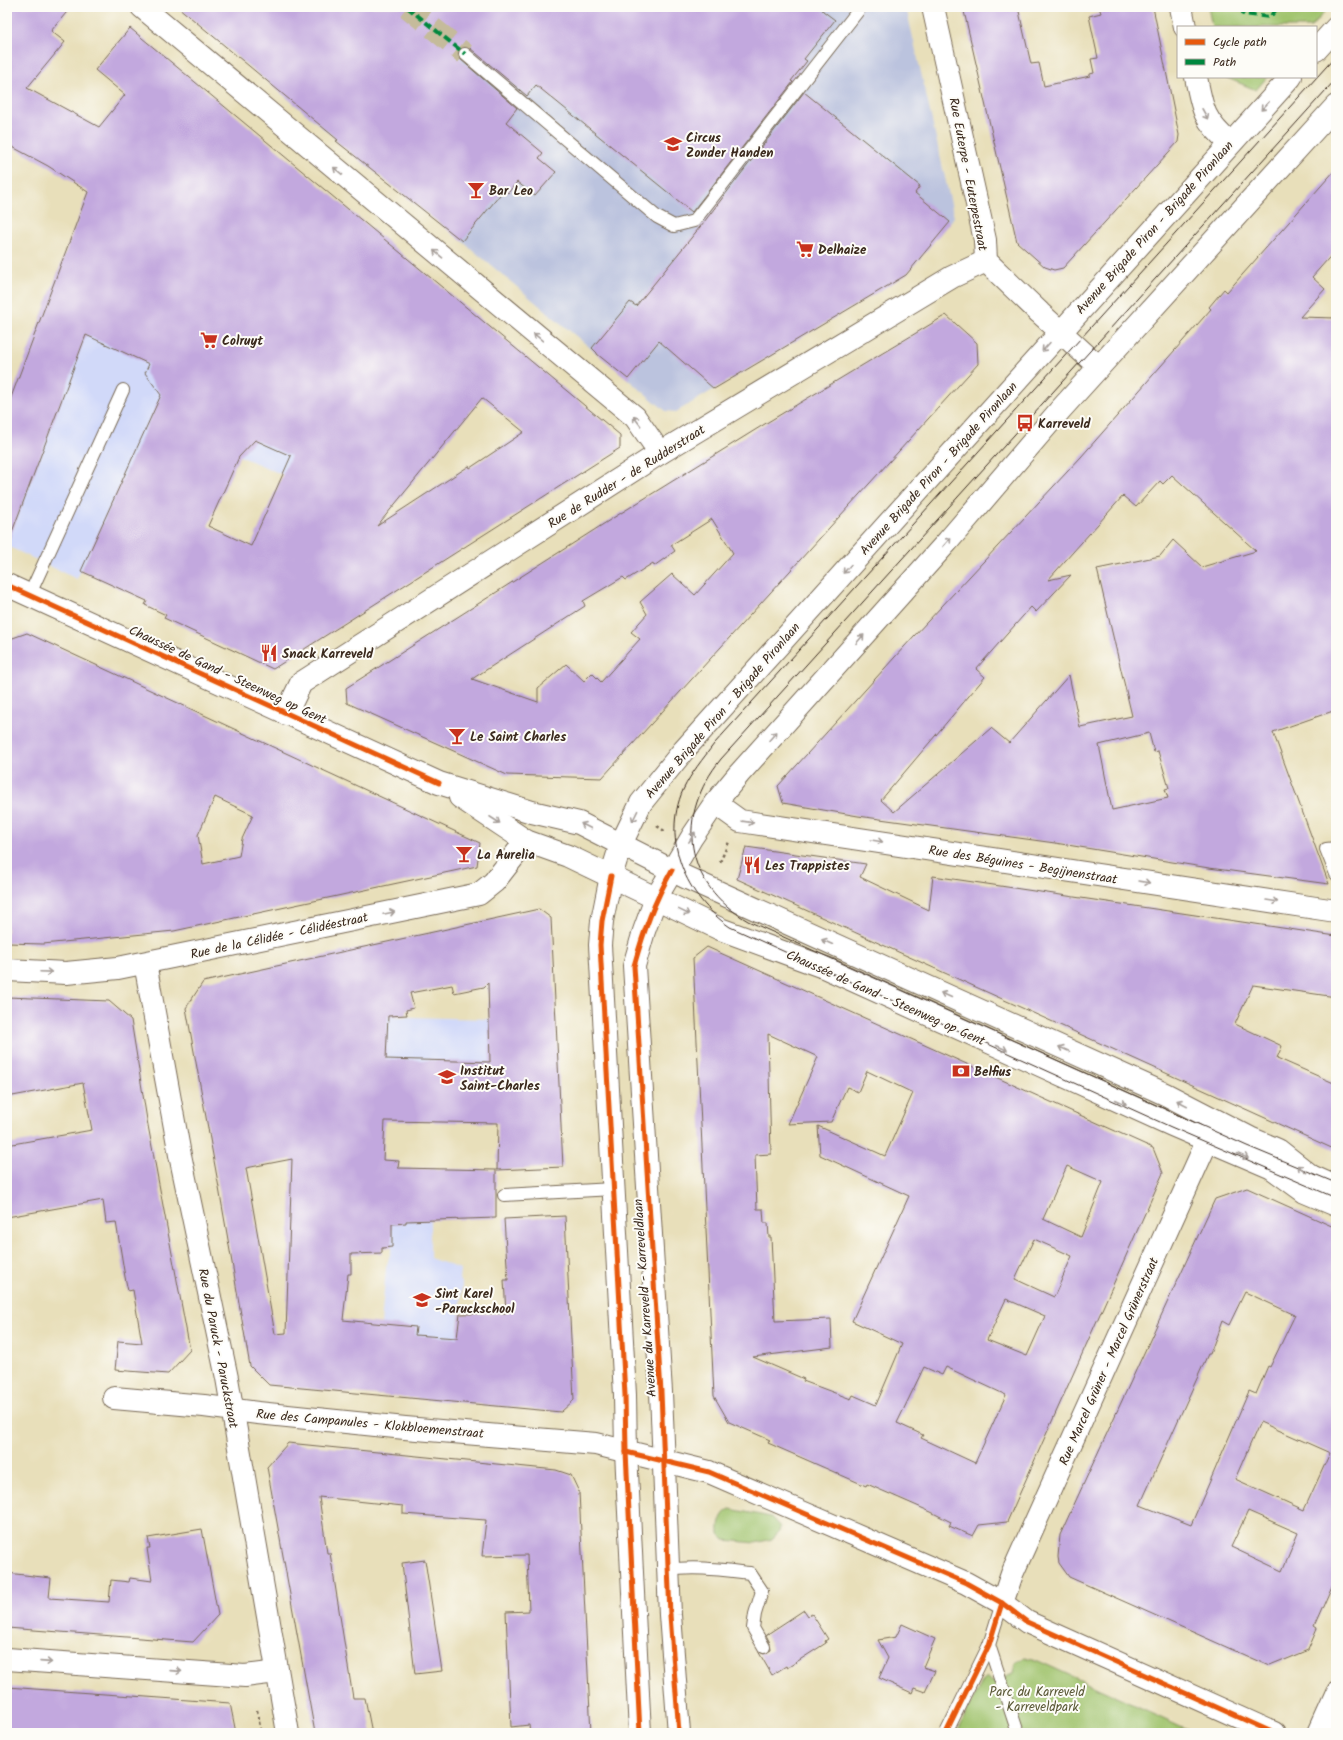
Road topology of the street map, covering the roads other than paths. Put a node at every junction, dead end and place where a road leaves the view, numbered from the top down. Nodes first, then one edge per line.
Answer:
1 (142, 7) edge
2 (861, 7) edge
3 (933, 7) edge
4 (1181, 7) edge
5 (1185, 26) edge
6 (1336, 28) edge
7 (1317, 49) edge
8 (465, 54) tunnel mouth
9 (1196, 78) edge
10 (1290, 78) edge
11 (1336, 106) edge
12 (1230, 143) junction
13 (986, 261) junction
14 (1060, 332) junction
15 (1099, 367) junction
16 (123, 390) dead end
17 (660, 453) junction
18 (8, 587) edge
19 (30, 596) junction
20 (286, 714) junction
21 (439, 783) junction
22 (715, 803) junction
23 (526, 841) junction
24 (621, 844) junction
25 (1336, 848) edge
26 (672, 870) junction
27 (1336, 874) edge
28 (611, 876) junction
29 (656, 898) junction
30 (1336, 911) edge
31 (145, 963) junction
32 (7, 970) edge
33 (1217, 1120) junction
34 (1208, 1140) junction
35 (1336, 1187) edge
36 (613, 1189) junction
37 (504, 1195) dead end
38 (1336, 1205) edge
39 (114, 1398) dead end
40 (232, 1410) junction
41 (626, 1452) junction
42 (664, 1460) junction
43 (668, 1570) junction
44 (1002, 1603) junction
45 (989, 1645) junction
46 (764, 1647) dead end
47 (7, 1659) edge
48 (277, 1672) junction
49 (1336, 1693) edge
50 (288, 1733) edge
51 (640, 1733) edge
52 (679, 1733) edge
53 (946, 1733) edge
54 (1018, 1733) edge
55 (1274, 1733) edge
56 (1318, 1733) edge

17 -> 1 street
2 - 8 lane
3 - 13 street, Rue Euterpe - Euterpestraat
4 - 5 street
6 - 7 street
9 -> 12 street
10 -> 12 street, Avenue Brigade Piron - Brigade Pironlaan
11 - 15 street
12 - 14 street, Avenue Brigade Piron - Brigade Pironlaan
13 - 14 street, Rue Euterpe - Euterpestraat
13 - 17 street, Rue de Rudder - de Rudderstraat
14 - 15 street, Rue Euterpe - Euterpestraat
14 -> 24 street, Avenue Brigade Piron - Brigade Pironlaan
22 -> 15 street
16 - 19 lane
17 - 20 street, Rue de Rudder - de Rudderstraat
18 - 19 street, Chaussée de Gand - Steenweg op Gent
19 - 20 street, Chaussée de Gand - Steenweg op Gent
20 - 21 street, Chaussée de Gand - Steenweg op Gent
21 -> 23 street, Chaussée de Gand - Steenweg op Gent
24 -> 21 street, Chaussée de Gand - Steenweg op Gent
26 -> 22 street
22 -> 30 street, Rue des Béguines - Begijnenstraat
23 - 28 street, Chaussée de Gand - Steenweg op Gent
31 -> 23 street, Rue de la Célidée - Célidéestraat
24 - 26 street, Chaussée de Gand - Steenweg op Gent
24 - 28 street, Avenue Brigade Piron - Brigade Pironlaan
25 - 27 lane
26 - 29 street, Avenue du Karreveld - Karreveldlaan
33 -> 26 street, Chaussée de Gand - Steenweg op Gent
28 - 29 street, Chaussée de Gand - Steenweg op Gent
28 - 36 street, Avenue du Karreveld - Karreveldlaan
29 -> 34 street, Chaussée de Gand - Steenweg op Gent
29 - 42 street, Avenue du Karreveld - Karreveldlaan
32 -> 31 street, Rue de la Célidée - Célidéestraat
31 - 40 street, Rue du Paruck - Paruckstraat
33 - 34 street, Rue Marcel Grüner - Marcel Grünerstraat
35 -> 33 street, Chaussée de Gand - Steenweg op Gent
34 -> 38 street, Chaussée de Gand - Steenweg op Gent
34 - 44 street, Rue Marcel Grüner - Marcel Grünerstraat
36 - 37 lane
36 - 41 street, Avenue du Karreveld - Karreveldlaan
39 - 40 street, Rue des Campanules - Klokbloemenstraat
40 - 41 street, Rue des Campanules - Klokbloemenstraat
40 - 48 street, Rue du Paruck - Paruckstraat
41 - 42 street, Rue des Campanules - Klokbloemenstraat
41 - 51 street, Avenue du Karreveld - Karreveldlaan
42 - 43 street, Avenue du Karreveld - Karreveldlaan
42 - 44 street, Rue des Campanules - Klokbloemenstraat
43 - 46 lane
43 - 52 street, Avenue du Karreveld - Karreveldlaan
44 - 45 lane
44 - 55 street, Rue des Campanules - Klokbloemenstraat
45 - 53 lane
45 - 54 lane
47 -> 48 street
48 - 50 street, Rue du Paruck - Paruckstraat
49 - 56 street

